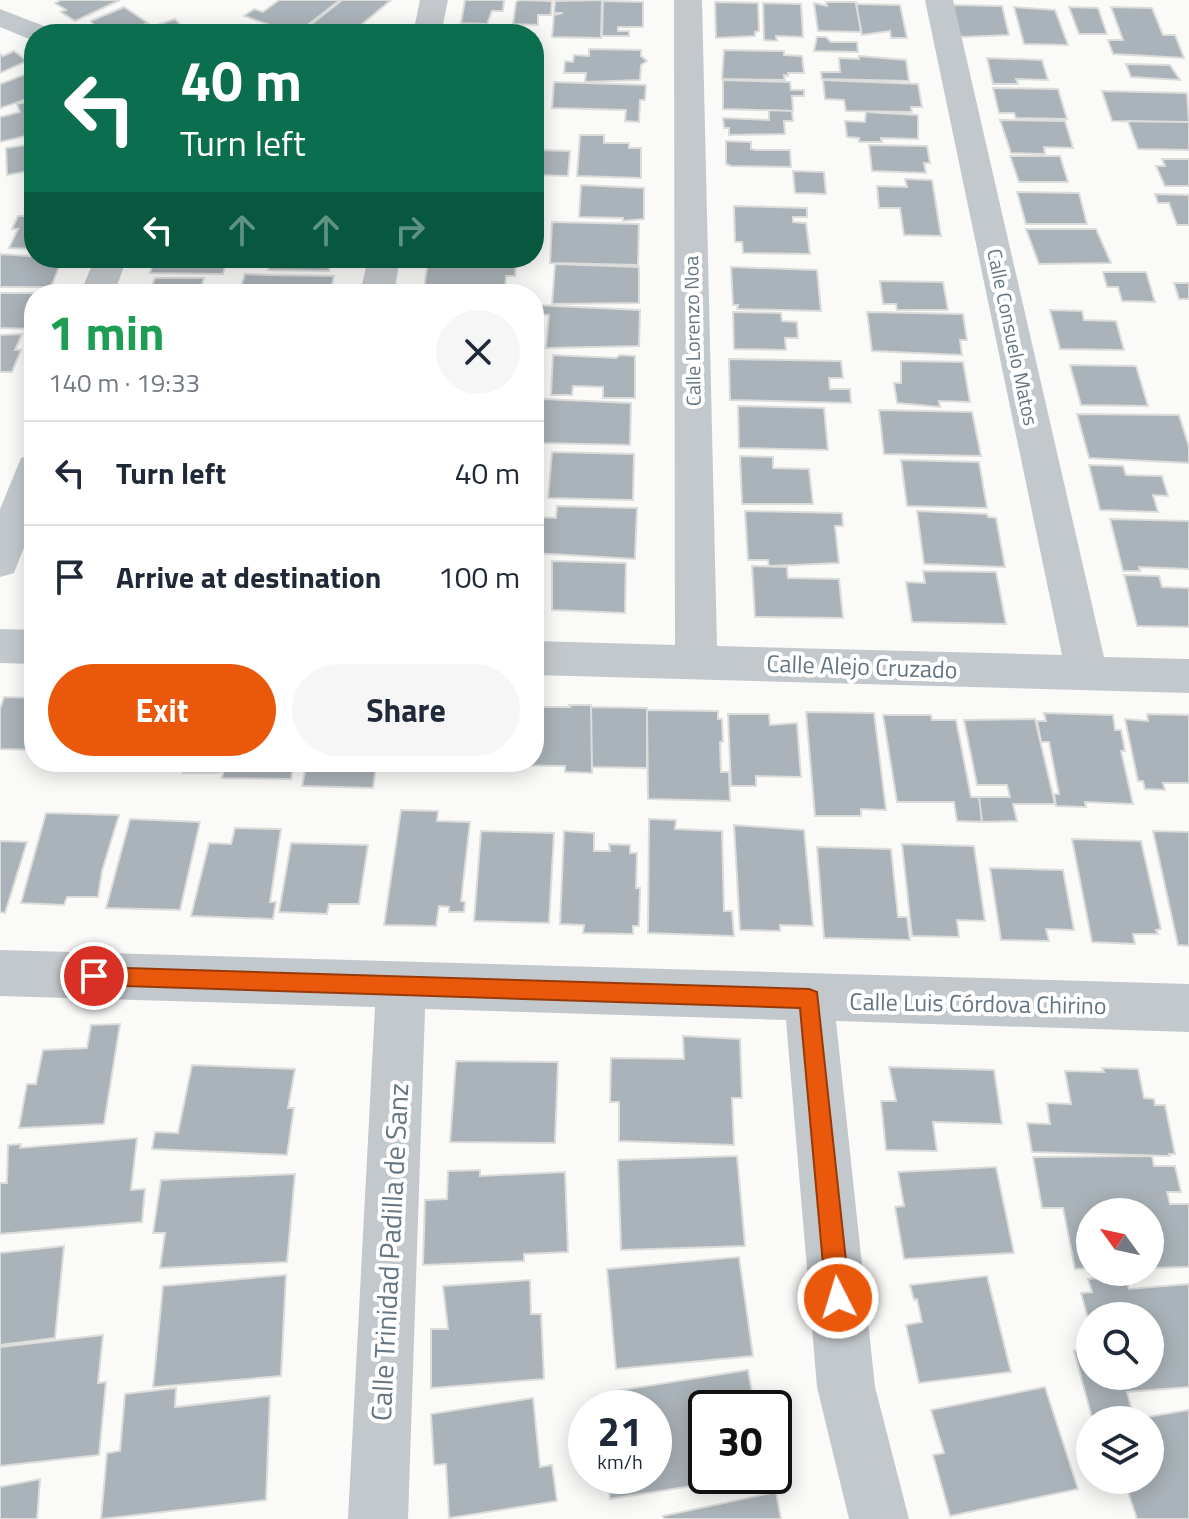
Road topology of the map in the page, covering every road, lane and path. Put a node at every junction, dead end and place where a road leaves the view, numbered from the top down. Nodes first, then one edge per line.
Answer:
1 (434, 0) edge
2 (688, 0) edge
3 (939, 0) edge
4 (0, 17) edge
5 (429, 24) edge
6 (24, 27) edge
7 (24, 496) edge
8 (0, 562) edge
9 (0, 646) edge
10 (24, 647) edge
11 (544, 658) edge
12 (696, 661) junction
13 (1087, 673) junction
14 (1189, 676) edge
15 (0, 973) edge
16 (401, 985) junction
17 (809, 999) junction
18 (1189, 1008) edge
19 (378, 1519) edge
20 (879, 1519) edge

1 - 5 street
2 - 12 street, Calle Lorenzo Noa
3 - 13 street, Calle Consuelo Matos
4 - 6 street
7 - 8 street
9 - 10 street
11 - 12 street, Calle Alejo Cruzado
12 - 13 street, Calle Alejo Cruzado
13 - 14 street, Calle Alejo Cruzado
15 - 16 street, Calle Luis Córdova Chirino
16 - 17 street, Calle Luis Córdova Chirino
16 - 19 street, Calle Trinidad Padilla de Sanz
17 - 18 street, Calle Luis Córdova Chirino
17 - 20 street

